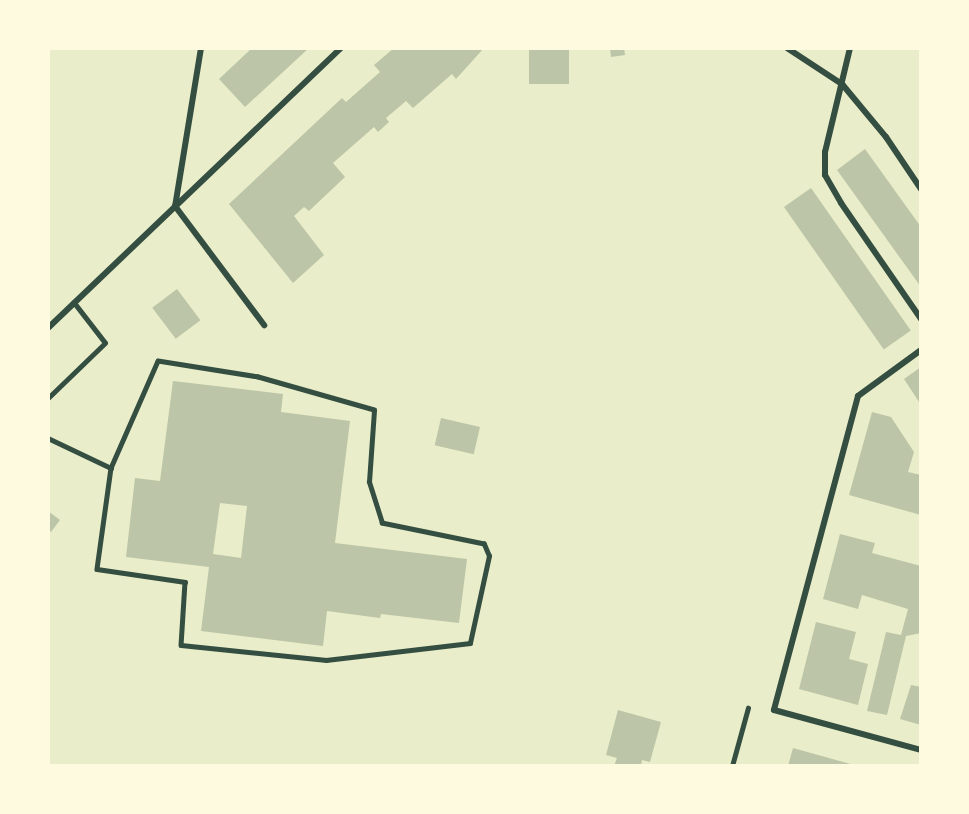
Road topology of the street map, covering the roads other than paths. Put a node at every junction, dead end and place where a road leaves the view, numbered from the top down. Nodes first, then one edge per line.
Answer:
1 (201, 48) edge
2 (341, 48) edge
3 (787, 48) edge
4 (850, 48) edge
5 (842, 84) junction
6 (921, 189) edge
7 (175, 206) junction
8 (74, 303) junction
9 (921, 319) edge
10 (264, 325) dead end
11 (48, 328) edge
12 (921, 350) edge
13 (48, 398) edge
14 (48, 438) edge
15 (111, 468) junction
16 (748, 708) dead end
17 (921, 750) edge
18 (732, 766) edge

1 - 7 street
2 - 7 street
3 - 5 street
4 - 5 street
5 - 6 street
5 - 9 street
7 - 8 street
7 - 10 street
8 - 11 street
8 - 13 lane
12 - 17 street
14 - 15 lane
15 - 15 lane
16 - 18 lane

